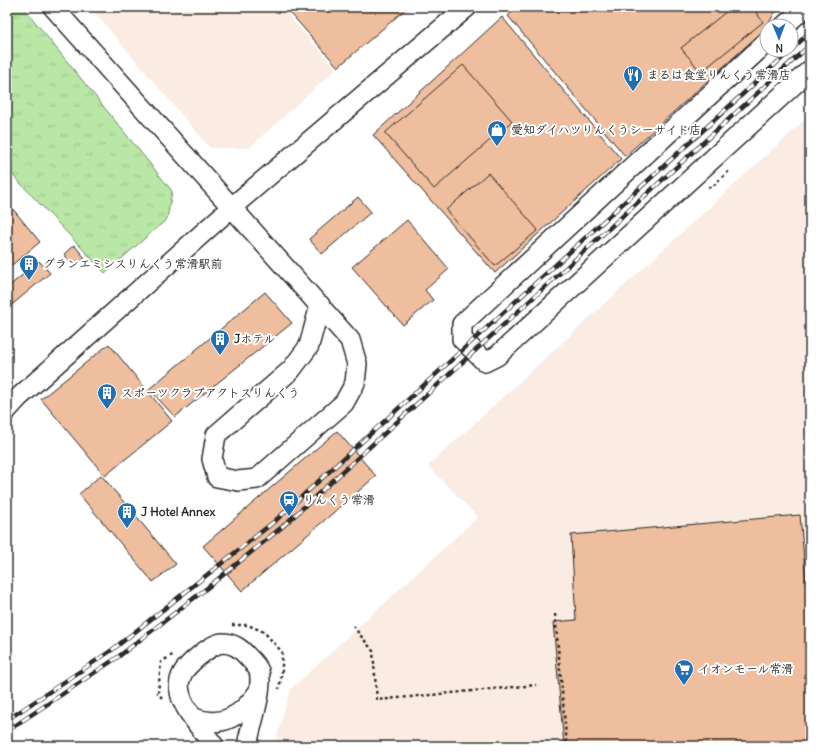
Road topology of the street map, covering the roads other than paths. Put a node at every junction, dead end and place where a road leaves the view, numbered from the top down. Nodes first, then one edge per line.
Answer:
1 (53, 7) edge
2 (467, 7) edge
3 (759, 49) edge
4 (810, 70) edge
5 (232, 207) junction
6 (320, 306) junction
7 (7, 410) edge
8 (259, 691) junction
9 (194, 718) junction
10 (214, 746) edge
11 (247, 746) edge

1 - 5 street
2 - 5 street
3 - 4 street
5 - 6 street
5 - 7 street
6 - 6 street
8 - 9 street
8 - 9 street
8 - 11 street
9 - 10 street

